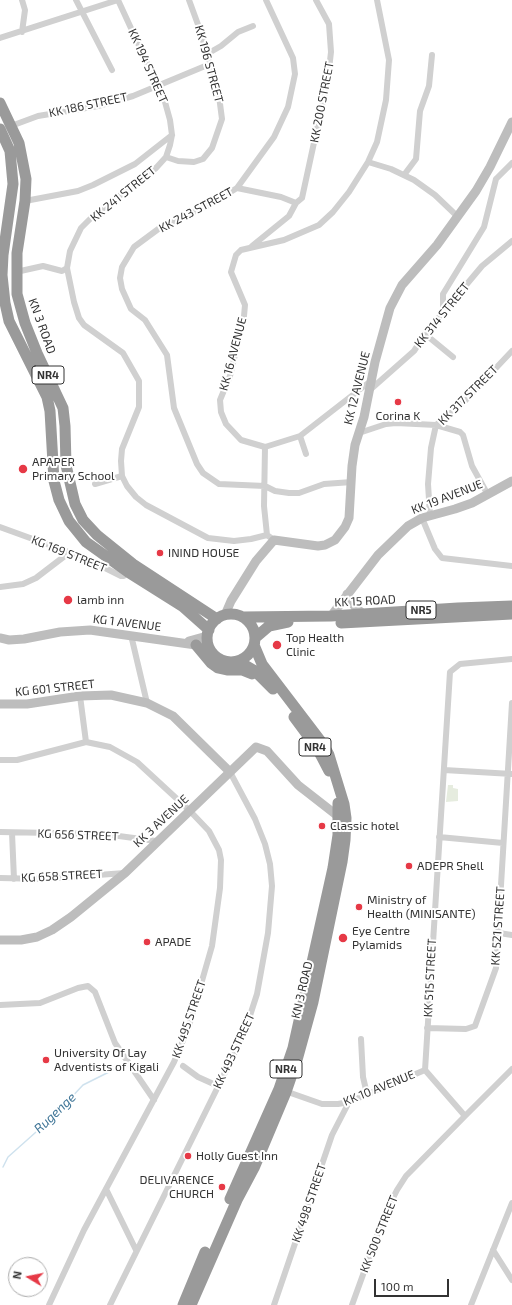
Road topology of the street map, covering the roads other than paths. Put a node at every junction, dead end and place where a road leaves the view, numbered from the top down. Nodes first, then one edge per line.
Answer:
1 (22, 0) edge
2 (76, 0) edge
3 (118, 0) edge
4 (189, 0) edge
5 (266, 0) edge
6 (316, 0) edge
7 (377, 0) edge
8 (82, 13) junction
9 (253, 26) dead end
10 (22, 32) junction
11 (0, 38) edge
12 (207, 54) junction
13 (432, 56) dead end
14 (210, 64) junction
15 (112, 70) dead end
16 (158, 85) junction
17 (0, 104) edge
18 (512, 122) edge
19 (5, 128) edge
20 (172, 135) junction
21 (166, 156) junction
22 (368, 162) junction
23 (512, 163) edge
24 (490, 167) junction
25 (404, 175) junction
26 (496, 178) junction
27 (237, 188) junction
28 (25, 201) junction
29 (296, 202) junction
30 (457, 216) junction
31 (512, 241) edge
32 (252, 246) junction
33 (67, 268) junction
34 (16, 272) junction
35 (443, 311) junction
36 (425, 334) junction
37 (512, 351) edge
38 (453, 357) dead end
39 (371, 384) junction
40 (436, 425) junction
41 (359, 433) junction
42 (300, 436) junction
43 (265, 447) junction
44 (306, 454) dead end
45 (122, 476) junction
46 (512, 481) edge
47 (352, 482) junction
48 (96, 484) dead end
49 (265, 486) junction
50 (488, 495) junction
51 (426, 517) junction
52 (0, 527) edge
53 (271, 537) junction
54 (70, 552) junction
55 (512, 566) edge
56 (131, 568) junction
57 (0, 587) edge
58 (347, 594) junction
59 (184, 603) junction
60 (512, 606) edge
61 (364, 614) junction
62 (512, 614) edge
63 (331, 616) junction
64 (221, 617) junction
65 (243, 617) junction
66 (131, 635) junction
67 (208, 637) junction
68 (0, 638) edge
69 (180, 642) junction
70 (254, 642) junction
71 (196, 645) junction
72 (512, 660) edge
73 (238, 661) junction
74 (270, 683) junction
75 (80, 696) junction
76 (147, 703) junction
77 (512, 703) edge
78 (0, 704) edge
79 (86, 742) junction
80 (0, 760) edge
81 (444, 770) junction
82 (230, 772) junction
83 (510, 774) edge
84 (338, 803) junction
85 (321, 804) junction
86 (190, 810) junction
87 (342, 817) junction
88 (0, 832) edge
89 (12, 833) junction
90 (439, 837) junction
91 (156, 841) junction
92 (503, 843) junction
93 (125, 872) junction
94 (0, 878) edge
95 (14, 879) junction
96 (499, 934) junction
97 (512, 935) edge
98 (0, 940) edge
99 (0, 1005) edge
100 (427, 1028) junction
101 (361, 1038) dead end
102 (183, 1066) dead end
103 (512, 1069) edge
104 (425, 1070) junction
105 (218, 1086) junction
106 (283, 1090) junction
107 (367, 1094) junction
108 (154, 1100) junction
109 (349, 1102) junction
110 (465, 1116) junction
111 (106, 1189) junction
112 (512, 1203) edge
113 (136, 1250) junction
114 (493, 1250) junction
115 (512, 1280) edge
116 (49, 1305) edge
117 (110, 1305) edge
118 (183, 1305) edge
119 (191, 1305) edge
120 (274, 1305) edge
121 (352, 1305) edge
122 (471, 1305) edge

1 - 10 street
2 - 8 street
3 - 8 street
3 - 16 street, KK 194 STREET
4 - 12 street, KK 196 STREET
5 - 27 street
6 - 29 street, KK 200 STREET
7 - 22 street, KK 16 AVENUE
8 - 10 street
8 - 15 street
9 - 12 street
10 - 11 street
12 - 14 street, KK 196 STREET
13 - 25 street
14 - 16 street, KK 186 STREET
14 - 21 street, KK 196 STREET
16 - 19 street, KK 186 STREET
16 - 20 street, KK 194 STREET
17 - 19 highway, KN 3 ROAD / NR4
18 - 24 main road, KK 12 AVENUE
19 - 28 highway, KN 3 ROAD / NR4
19 - 56 highway, KN 3 ROAD / NR4
20 - 21 street
20 - 28 street
21 - 33 street, KK 241 STREET
22 - 25 street
22 - 32 street, KK 16 AVENUE
23 - 26 street
24 - 26 street
24 - 30 main road, KK 12 AVENUE
25 - 30 street
26 - 35 street
27 - 29 street
27 - 49 street, KK 243 STREET
28 - 34 highway, KN 3 ROAD / NR4
29 - 32 street, KK 200 STREET
30 - 39 main road, KK 12 AVENUE
31 - 35 street, KK 314 STREET
32 - 43 street, KK 16 AVENUE
33 - 34 street
33 - 45 street, KK 241 STREET
34 - 56 highway, KN 3 ROAD / NR4
35 - 36 street, KK 314 STREET
36 - 38 street
36 - 39 street, KK 314 STREET
37 - 40 street, KK 317 STREET
39 - 41 main road, KK 12 AVENUE
39 - 42 street
40 - 41 street
40 - 50 street
40 - 51 street, KK 317 STREET
41 - 47 main road, KK 12 AVENUE
42 - 43 street
42 - 44 street
43 - 49 street
45 - 48 street
45 - 53 street
46 - 50 main road, KK 19 AVENUE
47 - 49 street, KK 243 STREET
47 - 53 main road, KK 12 AVENUE
49 - 53 street
50 - 51 main road, KK 19 AVENUE
51 - 55 street, KK 317 STREET
51 - 58 main road, KK 19 AVENUE
52 - 54 street, KG 169 STREET
53 - 64 main road
54 - 56 street, KG 169 STREET
54 - 57 street
56 - 59 highway, KN 3 ROAD / NR4
58 - 61 main road
58 - 63 main road, KK 19 AVENUE
59 - 64 highway, NR4
59 - 67 highway, NR4
60 - 61 highway, KK 15 ROAD / NR5
61 - 63 highway, KK 15 ROAD / NR5
62 - 70 highway, KK 15 ROAD / NR5
63 - 65 highway, KK 15 ROAD / NR5
64 - 65 highway, NR4
64 - 67 highway
65 - 70 highway
66 - 68 main road, KG 1 AVENUE
66 - 69 main road, KG 1 AVENUE
66 - 76 street
67 - 69 main road, KG 1 AVENUE
67 - 71 main road, KG 1 AVENUE
67 - 73 highway, NR4
69 - 71 main road, KG 1 AVENUE
70 - 73 highway
70 - 74 highway
71 - 74 highway
72 - 81 street, KK 515 STREET
73 - 74 highway
74 - 84 highway, KN 3 ROAD / NR4
74 - 87 highway, KN 3 ROAD / NR4
75 - 76 main road, KG 601 STREET
75 - 78 main road, KG 601 STREET
75 - 79 street
76 - 82 main road, KG 601 STREET
77 - 83 street, KK 521 STREET
79 - 80 street
79 - 86 street, KK 495 STREET
81 - 83 street
81 - 90 street, KK 515 STREET
82 - 85 main road, KK 3 AVENUE
82 - 86 main road, KK 3 AVENUE
82 - 105 street, KK 493 STREET
83 - 92 street, KK 521 STREET
84 - 85 main road
84 - 87 highway, KN 3 ROAD / NR4
85 - 87 main road, KK 3 AVENUE
86 - 91 main road, KK 3 AVENUE
86 - 108 street, KK 495 STREET
87 - 106 highway, KN 3 ROAD / NR4
88 - 89 street, KG 656 STREET
89 - 91 street, KG 656 STREET
89 - 95 street
90 - 92 street
90 - 100 street, KK 515 STREET
91 - 93 main road, KK 3 AVENUE
92 - 96 street, KK 521 STREET
93 - 95 street, KG 658 STREET
93 - 98 main road, KK 3 AVENUE
94 - 95 street, KG 658 STREET
96 - 97 street
96 - 100 street, KK 521 STREET
99 - 108 street
100 - 104 street, KK 515 STREET
101 - 107 street
102 - 105 street
103 - 110 street
104 - 107 street, KK 10 AVENUE
104 - 110 street, KK 10 AVENUE
105 - 113 street, KK 493 STREET
106 - 109 street, KK 10 AVENUE
106 - 118 highway, KN 3 ROAD / NR4
106 - 119 highway, KN 3 ROAD / NR4
107 - 109 street, KK 10 AVENUE
108 - 111 street, KK 495 STREET
109 - 120 street, KK 498 STREET
110 - 121 street, KK 500 STREET
111 - 113 street
111 - 116 street, KK 495 STREET
112 - 114 street
113 - 117 street, KK 493 STREET
114 - 115 street
114 - 122 street

